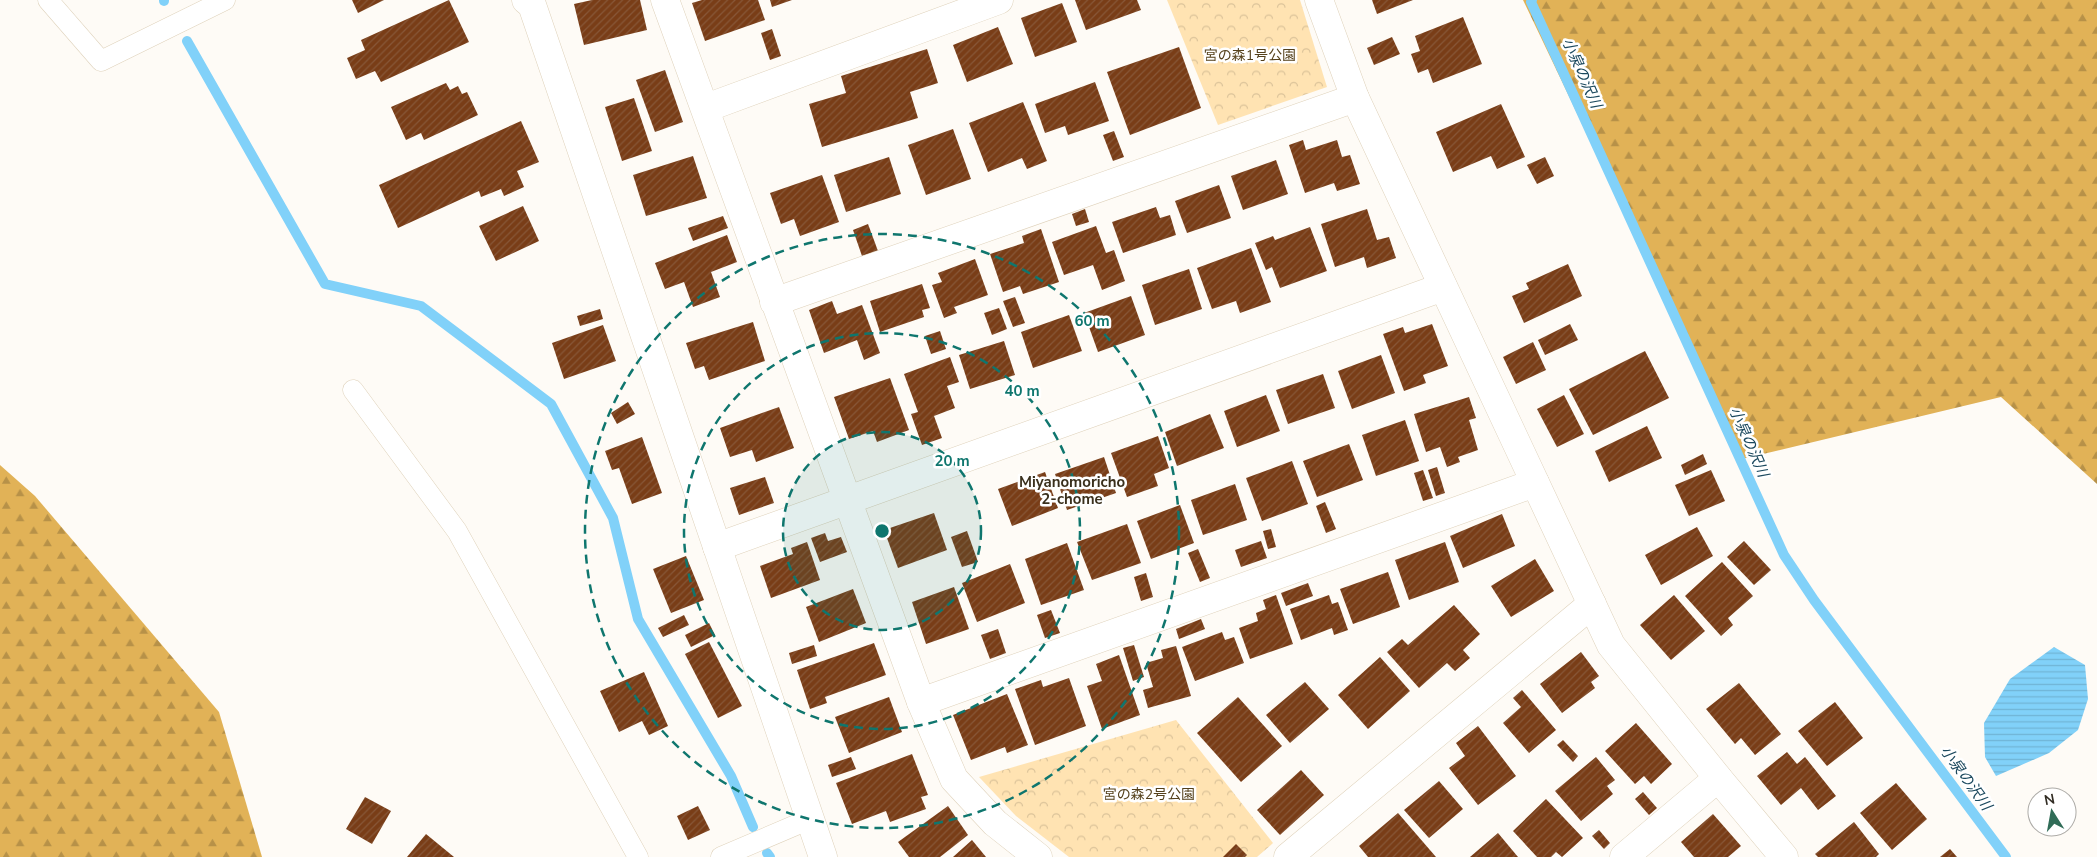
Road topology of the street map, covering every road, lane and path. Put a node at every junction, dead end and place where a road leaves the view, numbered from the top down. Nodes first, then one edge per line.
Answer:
1 (48, 0) edge
2 (225, 0) edge
3 (665, 0) edge
4 (1000, 0) edge
5 (1319, 0) edge
6 (533, 2) edge
7 (1355, 98) junction
8 (706, 108) junction
9 (1443, 287) junction
10 (774, 302) junction
11 (353, 390) dead end
12 (1534, 483) junction
13 (846, 501) junction
14 (717, 547) junction
15 (1592, 604) junction
16 (921, 702) junction
17 (1718, 778) junction
18 (810, 819) junction
19 (638, 857) edge
20 (721, 857) edge
21 (823, 857) edge
22 (1038, 857) edge
23 (1288, 857) edge
24 (1624, 857) edge
25 (1784, 857) edge

1 - 2 lane
3 - 8 street
4 - 8 street
5 - 7 street
6 - 14 street
7 - 9 street
7 - 10 street
8 - 10 street
9 - 12 street
9 - 13 street
10 - 13 street
11 - 19 lane
12 - 15 street
12 - 16 street
13 - 14 street
13 - 16 street
14 - 18 street
15 - 17 street
15 - 23 street
16 - 22 street
17 - 24 street
17 - 25 street
18 - 20 lane
18 - 21 street

